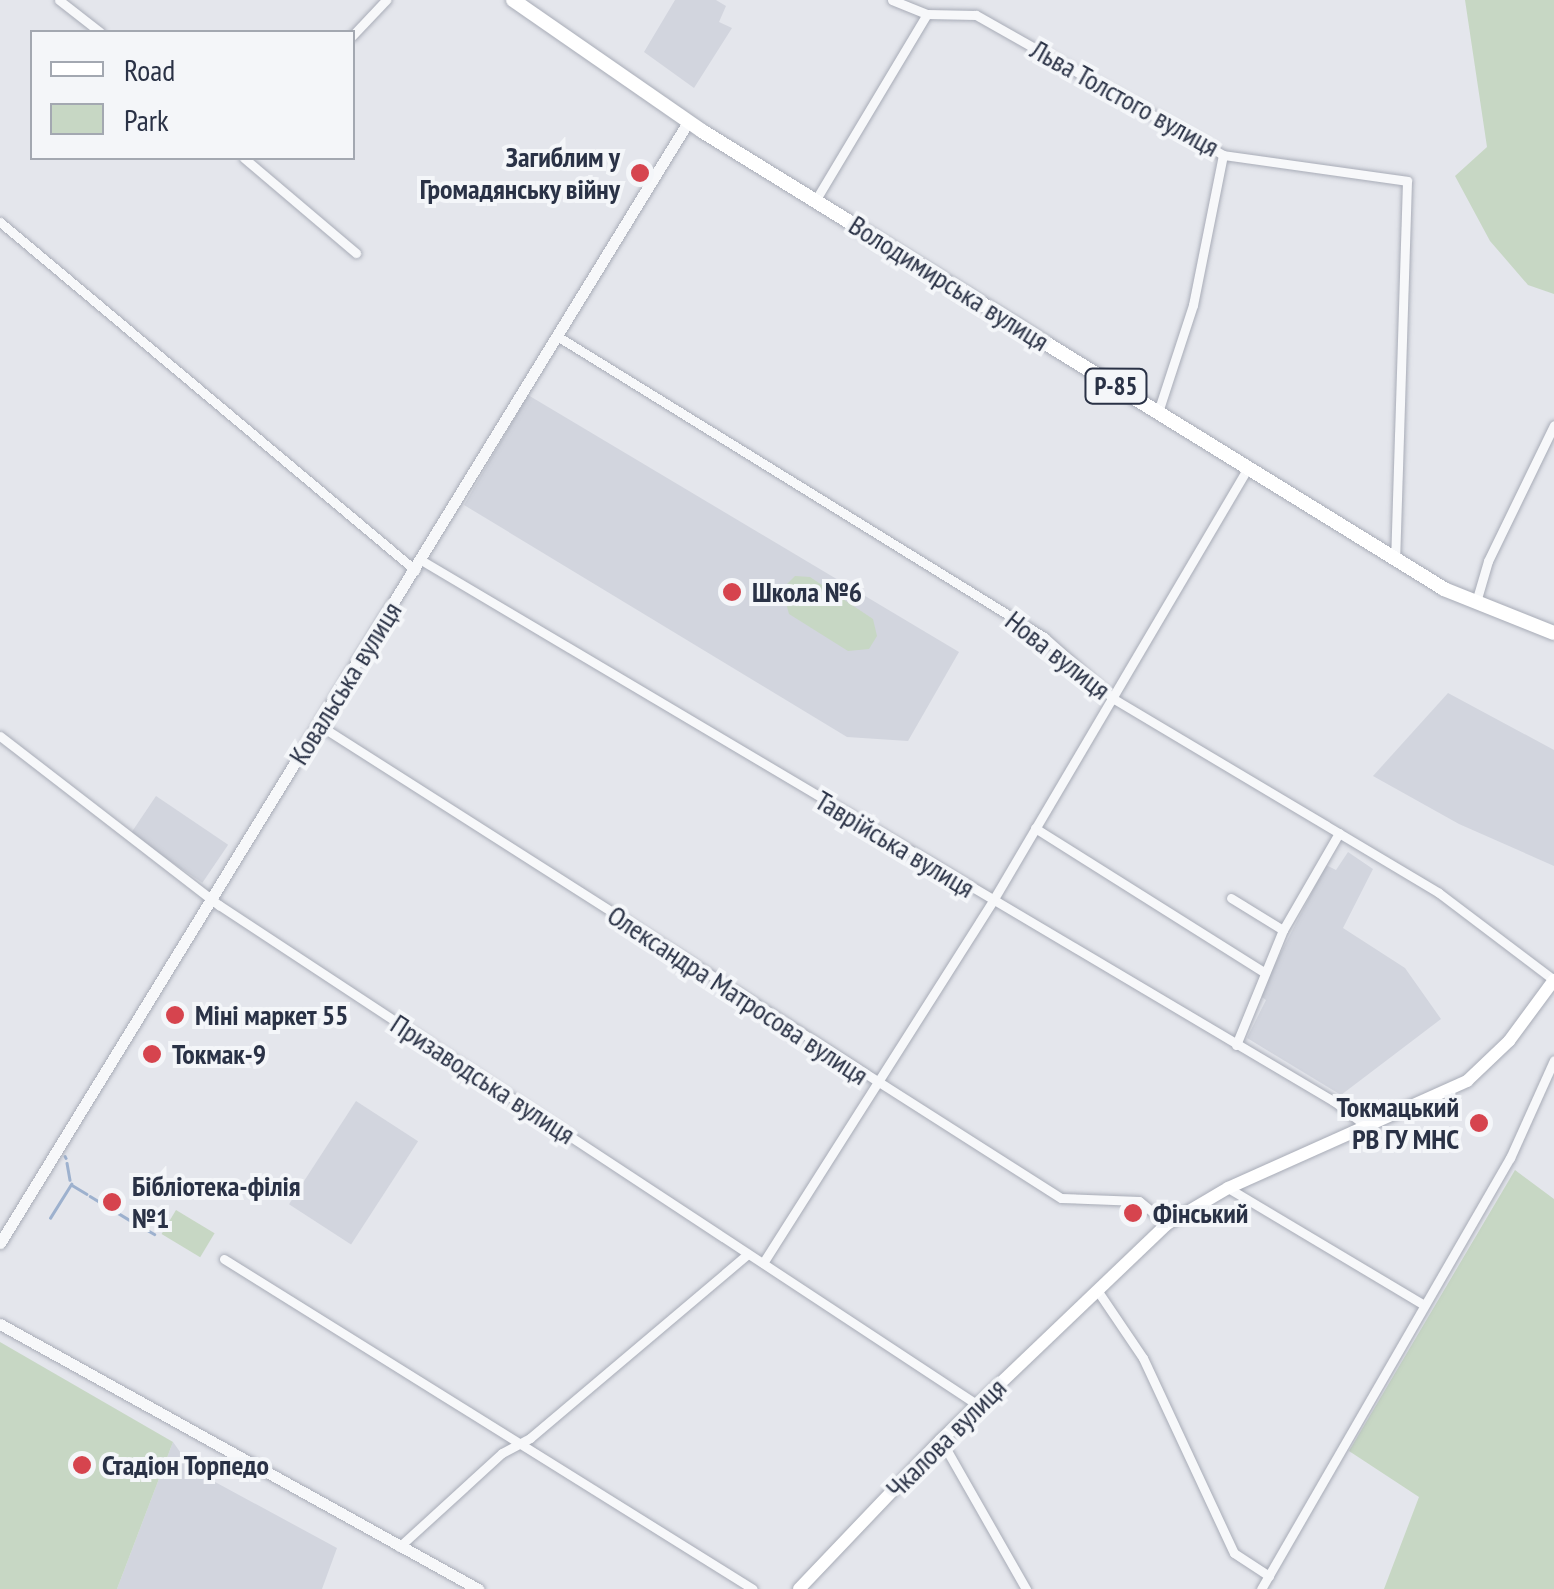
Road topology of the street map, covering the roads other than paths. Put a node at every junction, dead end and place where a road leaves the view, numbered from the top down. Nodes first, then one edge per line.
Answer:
1 (58, 0) edge
2 (386, 0) edge
3 (514, 0) edge
4 (892, 0) edge
5 (927, 14) junction
6 (97, 30) edge
7 (355, 33) edge
8 (688, 122) junction
9 (1223, 155) junction
10 (246, 160) edge
11 (815, 201) junction
12 (0, 222) edge
13 (356, 253) dead end
14 (557, 336) junction
15 (1158, 412) junction
16 (1554, 425) edge
17 (1248, 467) junction
18 (1395, 558) junction
19 (418, 565) junction
20 (1476, 602) junction
21 (1554, 633) edge
22 (1114, 699) junction
23 (320, 725) junction
24 (0, 736) edge
25 (1034, 828) junction
26 (1339, 833) junction
27 (1231, 898) dead end
28 (211, 899) junction
29 (991, 902) junction
30 (1284, 930) junction
31 (1264, 972) junction
32 (1554, 980) edge
33 (1236, 1044) junction
34 (1554, 1060) edge
35 (876, 1084) junction
36 (1369, 1128) junction
37 (1228, 1188) junction
38 (1167, 1224) junction
39 (0, 1243) edge
40 (748, 1254) junction
41 (224, 1259) dead end
42 (763, 1262) junction
43 (1098, 1290) junction
44 (1424, 1305) junction
45 (0, 1324) edge
46 (978, 1404) junction
47 (941, 1440) junction
48 (518, 1442) junction
49 (398, 1548) junction
50 (1269, 1576) junction
51 (478, 1589) edge
52 (753, 1589) edge
53 (799, 1589) edge
54 (1026, 1589) edge
55 (1261, 1589) edge

1 - 6 street
2 - 7 street
3 - 8 main road, Володимирська вулиця / Р-85
4 - 5 street, Льва Толстого вулиця
5 - 9 street, Льва Толстого вулиця
5 - 11 street
8 - 11 main road, Володимирська вулиця / Р-85
8 - 14 street, Ковальська вулиця
9 - 15 street
9 - 18 street, Льва Толстого вулиця
10 - 13 street
11 - 15 main road, Володимирська вулиця / Р-85
12 - 19 street, Таврійська вулиця
14 - 19 street, Ковальська вулиця
14 - 22 street, Нова вулиця
15 - 17 main road, Володимирська вулиця / Р-85
16 - 20 street
17 - 18 main road, Володимирська вулиця / Р-85
17 - 22 street
18 - 20 main road, Володимирська вулиця / Р-85
19 - 23 street, Ковальська вулиця
19 - 29 street, Таврійська вулиця
20 - 21 main road, Володимирська вулиця / Р-85
22 - 25 street
22 - 26 street, Нова вулиця
23 - 28 street, Ковальська вулиця
23 - 35 street, Олександра Матросова вулиця
24 - 28 street, Призаводська вулиця
25 - 29 street
25 - 31 street
26 - 30 street
26 - 32 street, Нова вулиця
27 - 30 street
28 - 39 street, Ковальська вулиця
28 - 40 street, Призаводська вулиця
29 - 33 street, Таврійська вулиця
29 - 35 street
30 - 31 street
31 - 33 street
32 - 36 main road, Чкалова вулиця
33 - 36 street, Таврійська вулиця
34 - 44 street
35 - 38 street, Олександра Матросова вулиця
35 - 42 street
36 - 37 main road, Чкалова вулиця
37 - 38 main road, Чкалова вулиця
37 - 44 street
38 - 43 main road, Чкалова вулиця
40 - 42 street, Призаводська вулиця
40 - 48 street
41 - 48 street
42 - 46 street, Призаводська вулиця
43 - 46 main road, Чкалова вулиця
43 - 50 street
44 - 50 street
45 - 49 street
46 - 47 main road, Чкалова вулиця
47 - 53 main road, Чкалова вулиця
47 - 54 street
48 - 49 street
48 - 52 street
49 - 51 street
50 - 55 street

